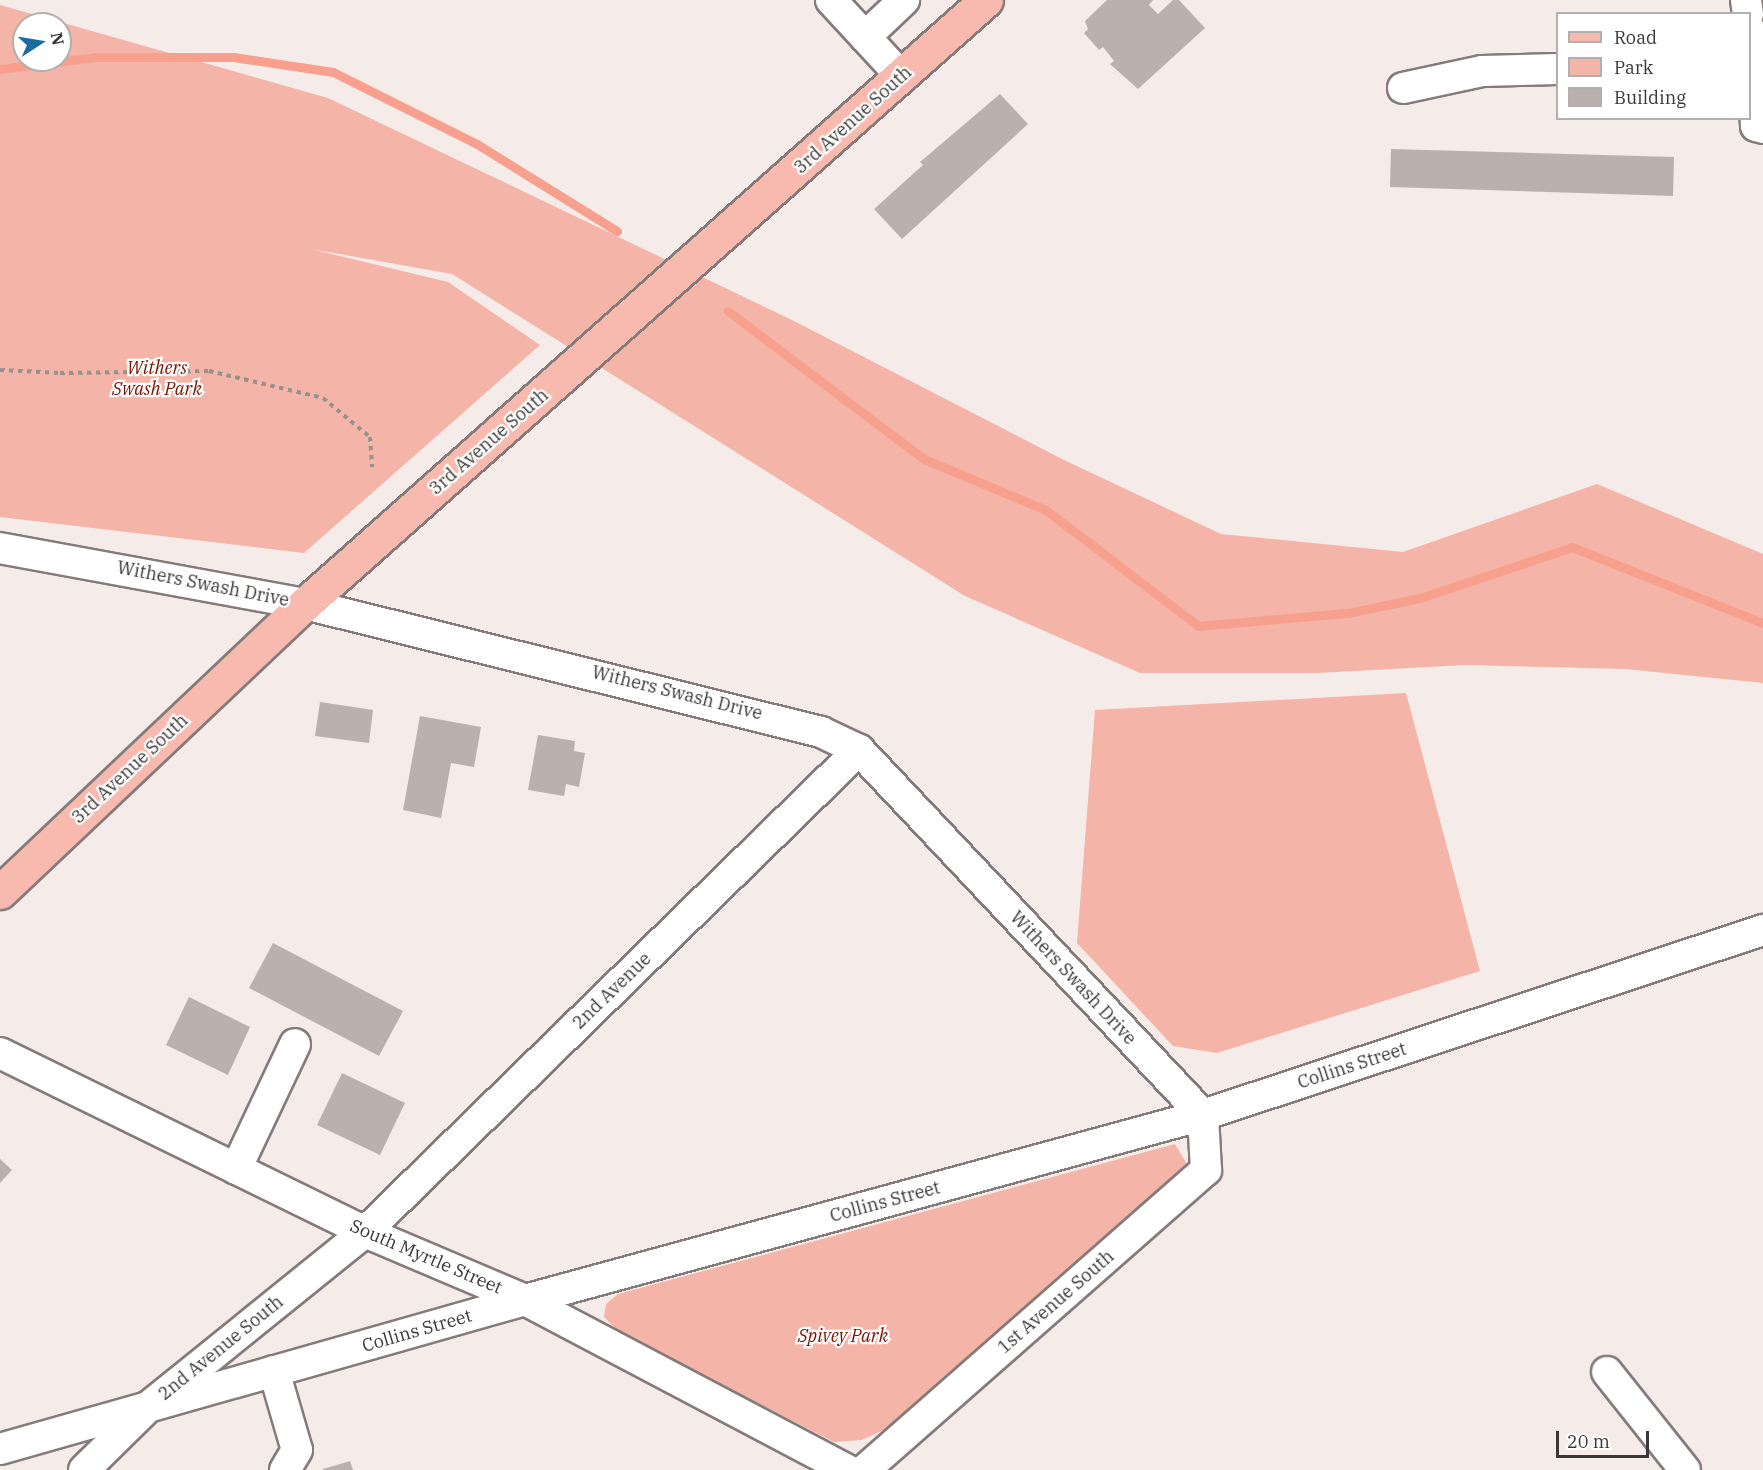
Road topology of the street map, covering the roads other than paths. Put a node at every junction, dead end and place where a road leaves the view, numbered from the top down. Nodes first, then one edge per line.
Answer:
1 (831, 0) edge
2 (904, 0) edge
3 (978, 2) edge
4 (865, 37) junction
5 (1754, 49) edge
6 (1556, 69) edge
7 (902, 77) junction
8 (1403, 88) dead end
9 (1763, 128) edge
10 (0, 548) edge
11 (305, 604) junction
12 (859, 750) junction
13 (0, 892) edge
14 (1763, 930) edge
15 (296, 1044) dead end
16 (0, 1053) edge
17 (1203, 1115) junction
18 (236, 1169) junction
19 (365, 1232) junction
20 (525, 1300) junction
21 (274, 1371) junction
22 (1607, 1372) dead end
23 (148, 1407) junction
24 (0, 1449) edge
25 (84, 1470) edge
26 (285, 1470) edge
27 (848, 1470) edge
28 (864, 1470) edge
29 (1685, 1470) edge

1 - 4 street
2 - 4 street
3 - 7 main road, 3rd Avenue South
4 - 7 street
5 - 9 street
6 - 8 street
7 - 11 main road, 3rd Avenue South
10 - 11 street, Withers Swash Drive
11 - 12 street, Withers Swash Drive
11 - 13 main road, 3rd Avenue South
12 - 17 street, Withers Swash Drive
12 - 19 street, 2nd Avenue
14 - 17 street, Collins Street
15 - 18 street
16 - 18 street, South Myrtle Street
17 - 20 street, Collins Street
17 - 28 street, 1st Avenue South
18 - 19 street, South Myrtle Street
19 - 20 street, South Myrtle Street
19 - 23 street, 2nd Avenue South
20 - 21 street, Collins Street
20 - 27 street, South Myrtle Street
21 - 23 street, Collins Street
21 - 26 street
22 - 29 street
23 - 24 street, Collins Street
23 - 25 street, 2nd Avenue South

